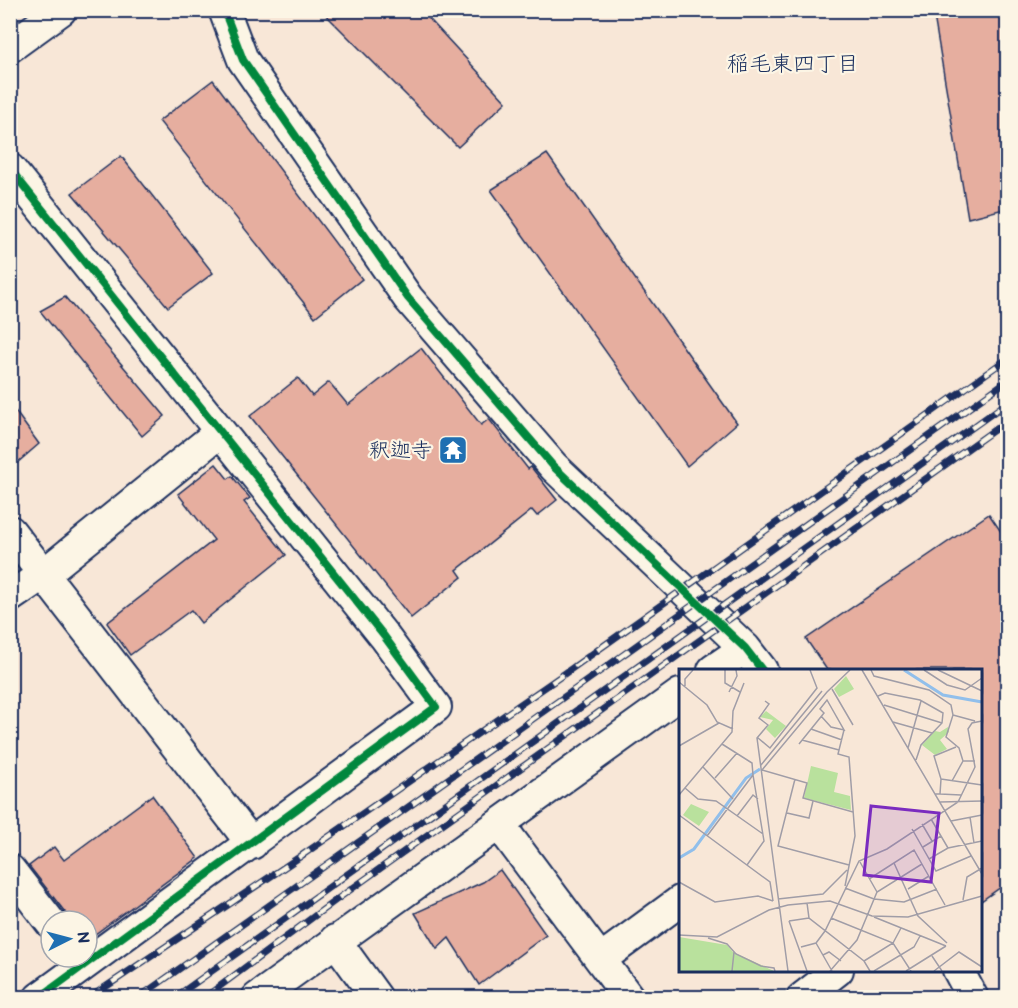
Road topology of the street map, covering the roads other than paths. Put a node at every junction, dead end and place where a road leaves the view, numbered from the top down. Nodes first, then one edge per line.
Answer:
1 (61, 10) edge
2 (224, 10) edge
3 (10, 47) edge
4 (10, 169) edge
5 (220, 432) junction
6 (10, 531) edge
7 (45, 573) junction
8 (10, 597) edge
9 (754, 659) edge
10 (717, 669) edge
11 (679, 695) edge
12 (499, 824) junction
13 (252, 844) junction
14 (10, 870) edge
15 (679, 902) edge
16 (40, 909) edge
17 (335, 939) junction
18 (99, 948) edge
19 (601, 959) junction
20 (71, 969) edge
21 (835, 972) edge
22 (959, 972) edge
23 (39, 998) edge
24 (257, 998) edge
25 (377, 998) edge
26 (629, 998) edge
27 (802, 998) edge
28 (973, 998) edge

1 - 3 street
2 - 9 street
4 - 5 street
5 - 7 street
5 - 13 street
6 - 7 street
7 - 8 street
7 - 13 street
9 - 10 street
11 - 12 street
12 - 17 street
12 - 19 street
13 - 18 street
14 - 16 street
15 - 19 street
17 - 24 street
17 - 25 street
19 - 26 street
20 - 23 street
21 - 27 street
22 - 28 street

